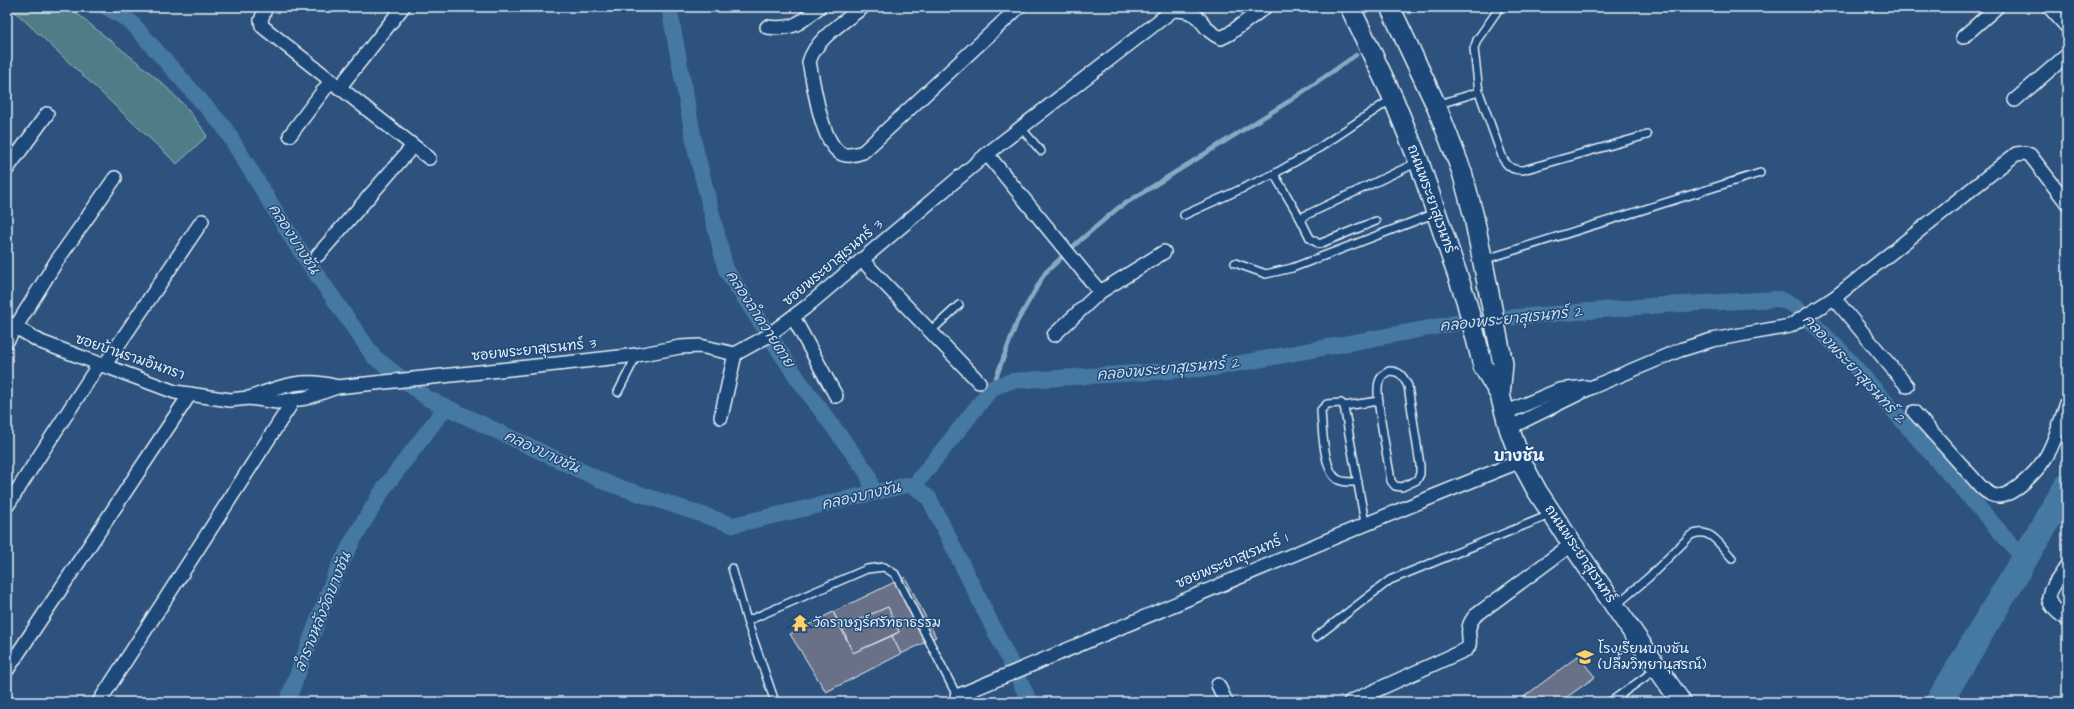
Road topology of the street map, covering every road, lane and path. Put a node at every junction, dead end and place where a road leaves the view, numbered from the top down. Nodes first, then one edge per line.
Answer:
1 (266, 7) edge
2 (403, 7) edge
3 (819, 7) edge
4 (862, 7) edge
5 (1019, 7) edge
6 (1265, 7) edge
7 (1350, 7) edge
8 (1390, 7) edge
9 (1500, 7) edge
10 (1997, 7) edge
11 (2058, 11) edge
12 (766, 27) dead end
13 (2067, 27) edge
14 (1963, 36) dead end
15 (2067, 55) edge
16 (335, 85) junction
17 (1479, 92) junction
18 (1393, 98) junction
19 (2015, 100) dead end
20 (1436, 105) junction
21 (47, 114) dead end
22 (1021, 128) junction
23 (290, 135) dead end
24 (1646, 135) dead end
25 (413, 146) junction
26 (1041, 151) dead end
27 (987, 154) junction
28 (428, 158) dead end
29 (1419, 162) junction
30 (7, 169) edge
31 (1760, 173) dead end
32 (1274, 174) junction
33 (115, 178) dead end
34 (2067, 203) edge
35 (1437, 212) junction
36 (1184, 214) dead end
37 (1300, 218) junction
38 (202, 221) dead end
39 (1376, 221) dead end
40 (1164, 252) dead end
41 (318, 255) dead end
42 (862, 260) junction
43 (1482, 260) junction
44 (1235, 263) dead end
45 (1100, 292) junction
46 (1834, 298) junction
47 (959, 305) dead end
48 (790, 320) junction
49 (11, 325) edge
50 (930, 331) junction
51 (1054, 335) dead end
52 (7, 341) edge
53 (739, 352) junction
54 (637, 355) junction
55 (102, 365) junction
56 (978, 382) dead end
57 (1907, 386) dead end
58 (337, 387) junction
59 (618, 392) dead end
60 (190, 394) junction
61 (836, 396) dead end
62 (249, 398) junction
63 (293, 401) junction
64 (1379, 401) junction
65 (2067, 403) edge
66 (1344, 406) junction
67 (1504, 412) junction
68 (1914, 412) dead end
69 (721, 417) dead end
70 (1521, 461) junction
71 (1358, 482) junction
72 (7, 506) edge
73 (1552, 514) junction
74 (1365, 523) junction
75 (1572, 544) junction
76 (1732, 558) dead end
77 (2067, 566) edge
78 (732, 568) dead end
79 (1615, 606) junction
80 (2067, 619) edge
81 (747, 621) junction
82 (1316, 638) dead end
83 (1658, 668) junction
84 (7, 670) edge
85 (1218, 685) dead end
86 (958, 699) edge
87 (99, 702) edge
88 (775, 702) edge
89 (1226, 702) edge
90 (1350, 702) edge
91 (1610, 702) edge
92 (1681, 702) edge

1 - 16 street
2 - 16 street
3 - 12 street
4 - 5 street
6 - 22 street, ซอยพระยาสุเรนทร์ 3
7 - 18 street, ถนนพระยาสุเรนทร์
8 - 20 street, ถนนพระยาสุเรนทร์
9 - 17 lane
10 - 14 street
11 - 13 street
15 - 19 street
16 - 23 street
16 - 25 street
17 - 20 lane
17 - 24 lane
18 - 29 street, ถนนพระยาสุเรนทร์
18 - 32 lane
20 - 43 street, ถนนพระยาสุเรนทร์
21 - 30 street
22 - 26 lane
22 - 27 street, ซอยพระยาสุเรนทร์ 3
25 - 28 street
25 - 41 street
27 - 42 street, ซอยพระยาสุเรนทร์ 3
27 - 45 street
29 - 35 street, ถนนพระยาสุเรนทร์
29 - 37 lane
31 - 43 lane
32 - 36 lane
32 - 37 lane
33 - 49 street
34 - 46 street
35 - 44 lane
35 - 67 street, ถนนพระยาสุเรนทร์
37 - 39 lane
38 - 55 street
40 - 45 street
42 - 48 street, ซอยพระยาสุเรนทร์ 3
42 - 50 street
43 - 67 street, ถนนพระยาสุเรนทร์
45 - 51 street
46 - 57 street
46 - 67 street
47 - 50 lane
48 - 53 street, ซอยพระยาสุเรนทร์ 3
48 - 61 street
49 - 52 street
49 - 55 street, ซอยบ้านรามอินทรา
50 - 56 street
53 - 54 street, ซอยพระยาสุเรนทร์ 3
53 - 69 street
54 - 58 street, ซอยพระยาสุเรนทร์ 3
54 - 59 lane
55 - 60 street, ซอยบ้านรามอินทรา
55 - 72 street
58 - 62 street, ซอยบ้านรามอินทรา
58 - 63 street, ซอยบ้านรามอินทรา
60 - 62 street, ซอยบ้านรามอินทรา
60 - 84 street
62 - 63 street, ซอยบ้านรามอินทรา
63 - 87 street
64 - 64 lane
64 - 66 lane
65 - 68 street
66 - 71 lane
66 - 71 lane
67 - 70 street, ถนนพระยาสุเรนทร์
70 - 73 street, ถนนพระยาสุเรนทร์
70 - 74 street, ซอยพระยาสุเรนทร์ 1
71 - 74 lane
73 - 75 street, ถนนพระยาสุเรนทร์
73 - 82 lane
74 - 86 street, ซอยพระยาสุเรนทร์ 1
75 - 79 street, ถนนพระยาสุเรนทร์
75 - 90 street
76 - 79 lane
77 - 80 street
78 - 81 lane
79 - 83 street, ถนนพระยาสุเรนทร์
81 - 86 lane
81 - 88 lane
83 - 91 lane
83 - 92 street, ถนนพระยาสุเรนทร์
85 - 89 street

